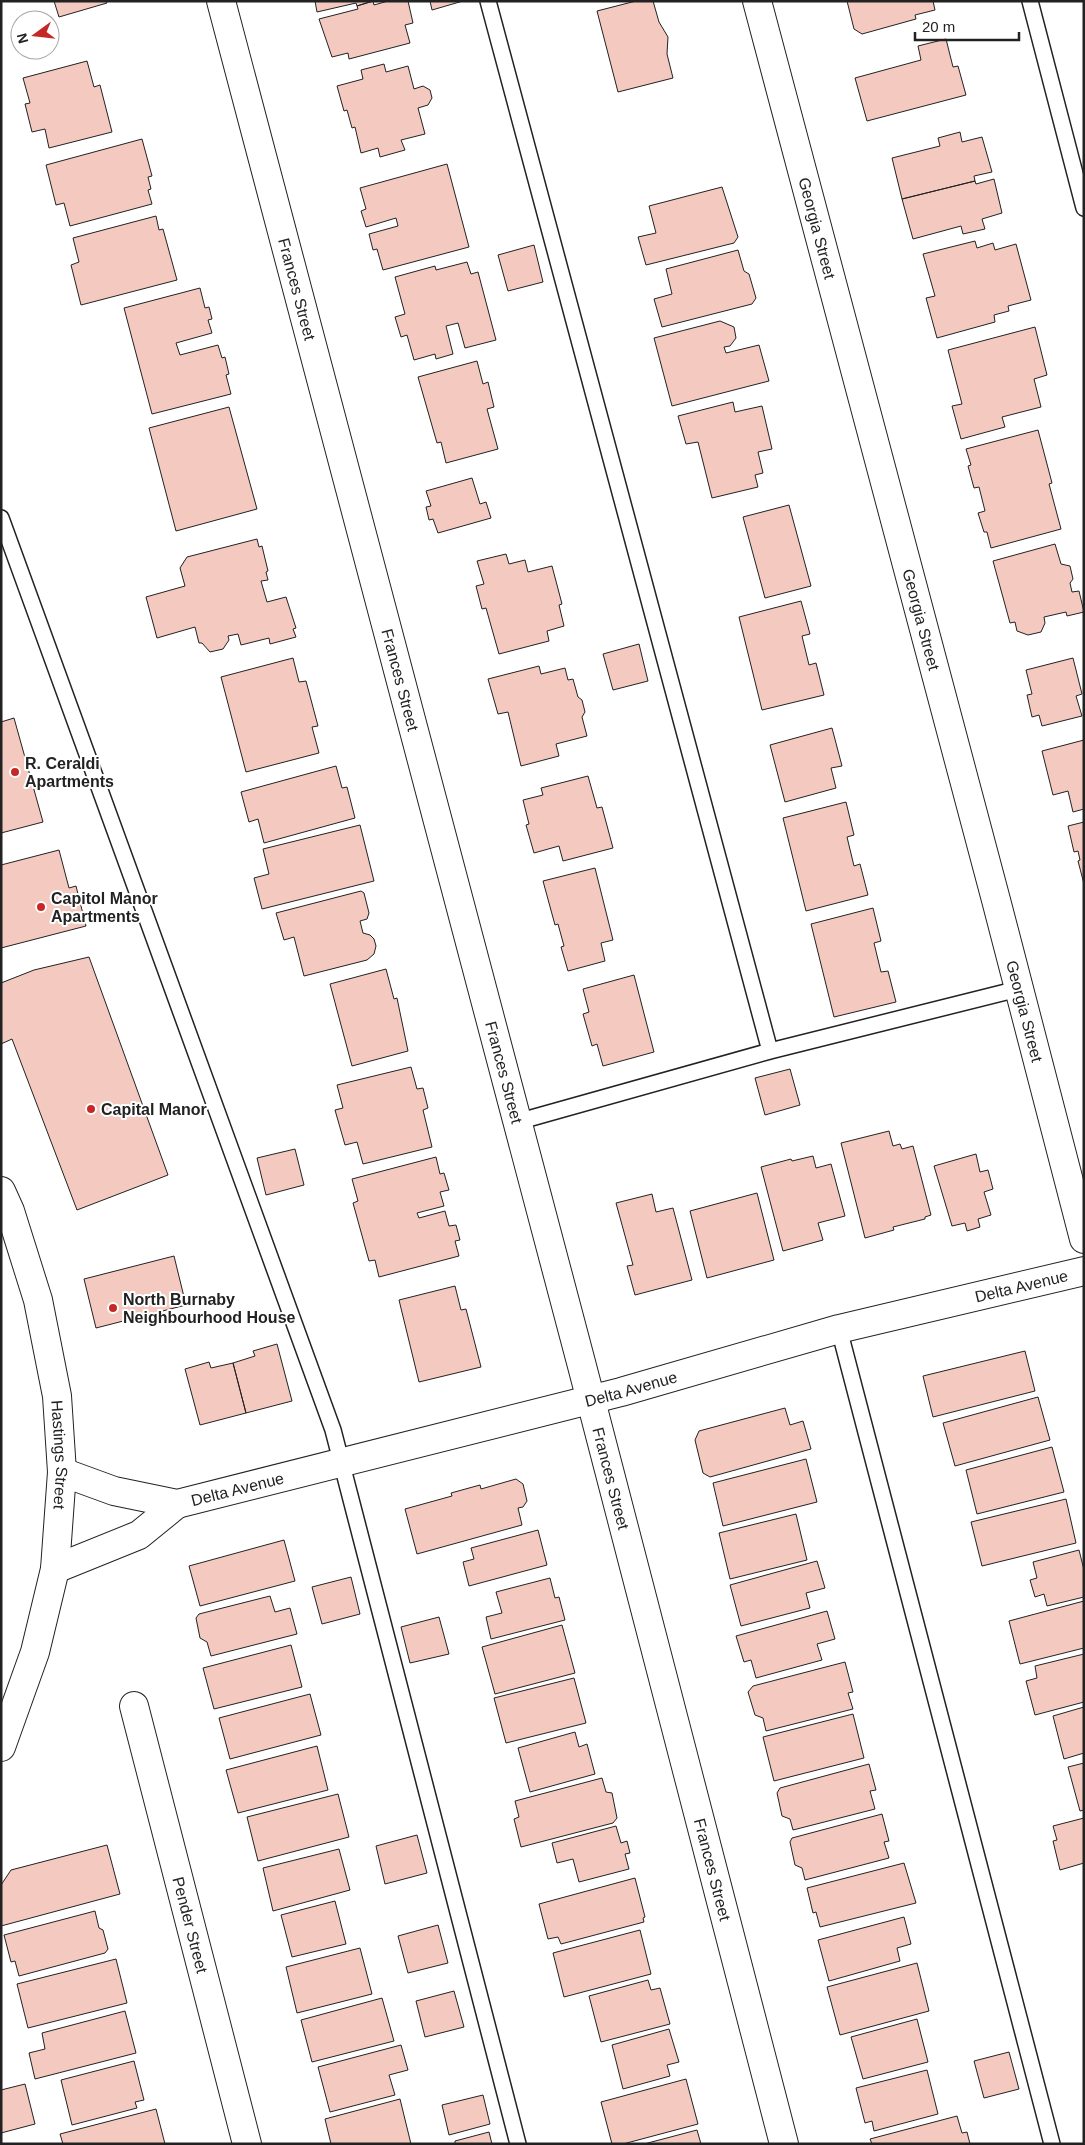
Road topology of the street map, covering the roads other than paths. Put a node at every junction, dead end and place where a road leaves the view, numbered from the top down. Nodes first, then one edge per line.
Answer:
1 (221, 1) edge
2 (488, 1) edge
3 (757, 1) edge
4 (1030, 1) edge
5 (1084, 208) edge
6 (1, 518) edge
7 (1018, 989) junction
8 (770, 1051) junction
9 (517, 1122) junction
10 (1, 1192) edge
11 (1084, 1239) edge
12 (1084, 1271) edge
13 (839, 1329) junction
14 (590, 1400) junction
15 (342, 1463) junction
16 (62, 1472) junction
17 (177, 1504) junction
18 (55, 1568) junction
19 (134, 1706) dead end
20 (1, 1748) edge
21 (247, 2144) edge
22 (518, 2144) edge
23 (784, 2144) edge
24 (1052, 2144) edge

1 - 9 street, Frances Street
2 - 8 lane
3 - 7 street, Georgia Street
4 - 5 lane
6 - 15 lane
7 - 8 lane
7 - 11 street, Georgia Street
8 - 9 lane
9 - 14 street, Frances Street
10 - 16 street, Hastings Street
12 - 13 street, Delta Avenue
13 - 14 street, Delta Avenue
13 - 24 lane
14 - 15 street, Delta Avenue
14 - 23 street, Frances Street
15 - 17 street, Delta Avenue
15 - 22 lane
16 - 17 street, Delta Avenue
16 - 18 street, Hastings Street
17 - 18 street, Delta Avenue
18 - 20 street, Hastings Street
19 - 21 street, Pender Street

